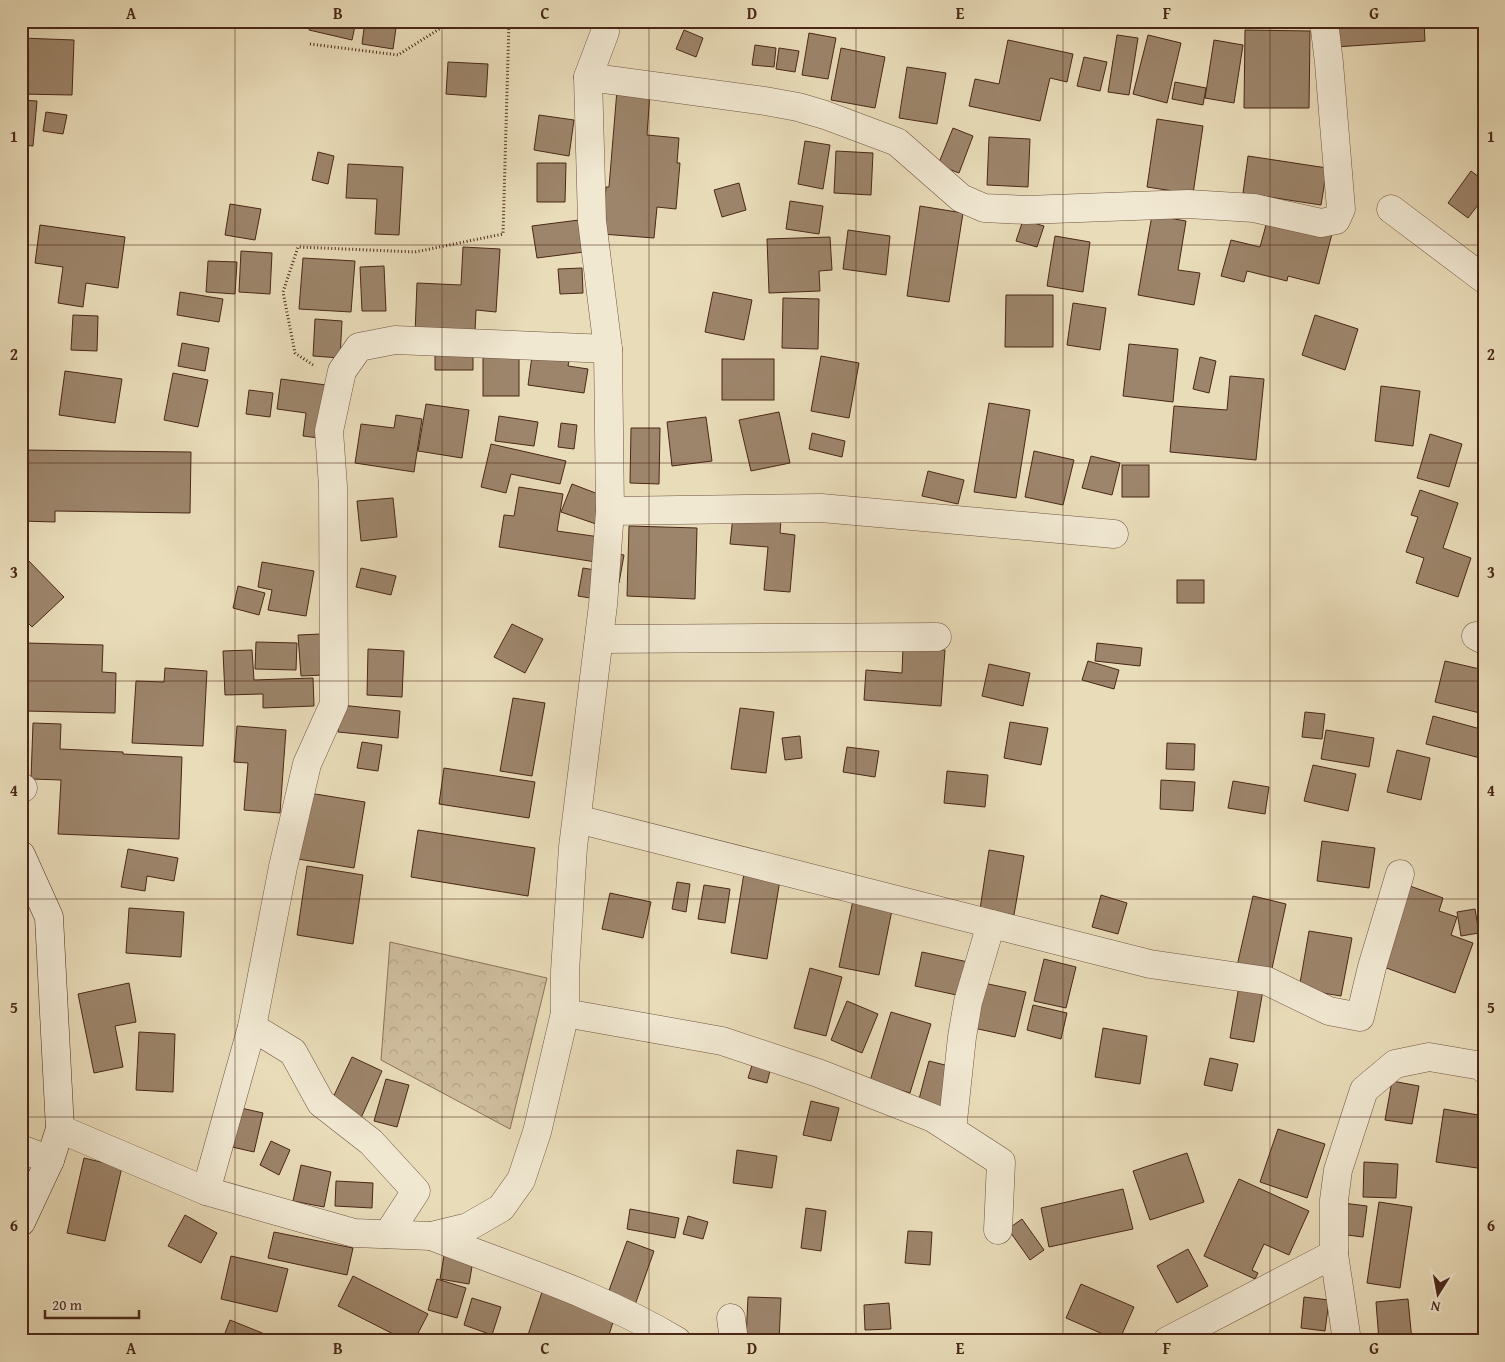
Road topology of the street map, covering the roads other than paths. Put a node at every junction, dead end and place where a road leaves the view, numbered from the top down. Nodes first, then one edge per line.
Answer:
1 (604, 21) edge
2 (1324, 21) edge
3 (588, 77) junction
4 (1391, 209) dead end
5 (1484, 278) edge
6 (608, 349) junction
7 (610, 511) junction
8 (1114, 534) dead end
9 (937, 637) dead end
10 (599, 639) junction
11 (577, 819) junction
12 (21, 855) edge
13 (1400, 874) dead end
14 (991, 924) junction
15 (565, 1013) junction
16 (252, 1027) junction
17 (1484, 1068) edge
18 (60, 1129) junction
19 (952, 1130) junction
20 (21, 1149) edge
21 (50, 1160) junction
22 (206, 1191) junction
23 (21, 1222) edge
24 (998, 1230) dead end
25 (388, 1234) junction
26 (431, 1236) junction
27 (1334, 1254) junction
28 (677, 1341) edge
29 (1167, 1341) edge
30 (1347, 1341) edge

1 - 3 street
2 - 3 street
3 - 6 street
4 - 5 street
6 - 7 street
6 - 16 street
7 - 8 street
7 - 10 street
9 - 10 street
10 - 11 street
11 - 14 street
11 - 15 street
12 - 18 street
13 - 14 street
14 - 19 street
15 - 19 street
15 - 26 street
16 - 22 street
16 - 25 street
17 - 27 street
18 - 21 street
18 - 22 street
19 - 24 street
20 - 21 street
21 - 23 street
22 - 25 street
25 - 26 street
26 - 28 street
27 - 29 street
27 - 30 street

